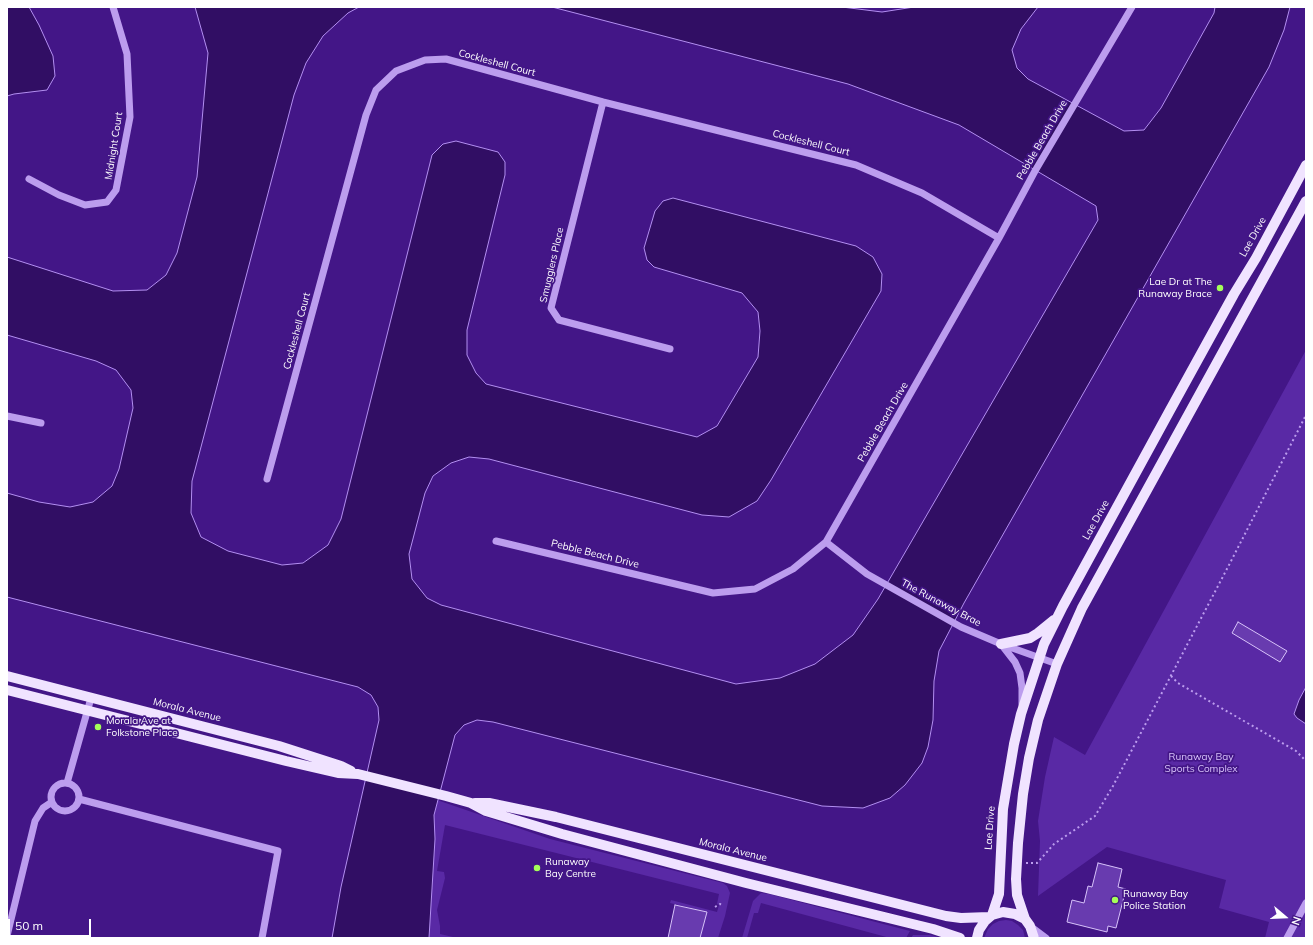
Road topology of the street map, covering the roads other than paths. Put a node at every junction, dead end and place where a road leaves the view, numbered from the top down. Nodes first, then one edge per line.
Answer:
1 (112, 7) edge
2 (1132, 7) edge
3 (602, 102) junction
4 (1306, 165) edge
5 (28, 180) dead end
6 (1306, 201) edge
7 (999, 238) junction
8 (670, 349) dead end
9 (7, 416) edge
10 (41, 423) dead end
11 (267, 480) dead end
12 (496, 541) dead end
13 (826, 542) junction
14 (1058, 616) junction
15 (1001, 644) junction
16 (1039, 658) junction
17 (1056, 664) junction
18 (7, 676) edge
19 (7, 690) edge
20 (91, 698) junction
21 (87, 710) junction
22 (1021, 714) junction
23 (358, 774) junction
24 (67, 783) junction
25 (79, 799) junction
26 (52, 802) junction
27 (471, 803) junction
28 (1306, 903) edge
29 (991, 916) junction
30 (1027, 922) junction
31 (1293, 927) junction
32 (7, 936) edge
33 (262, 938) edge
34 (960, 938) edge
35 (977, 938) edge
36 (1034, 938) edge
37 (1046, 938) edge
38 (1287, 938) edge
39 (1294, 938) edge

1 - 5 street, Midnight Court
2 - 7 street, Pebble Beach Drive
3 - 7 street, Cockleshell Court
3 - 8 street, Smugglers Place
3 - 11 street, Cockleshell Court
4 - 14 main road, Lae Drive
6 - 17 main road
7 - 13 street, Pebble Beach Drive
9 - 10 street
12 - 13 street, Pebble Beach Drive
13 - 15 street, The Runaway Brae
14 - 15 main road
14 - 16 main road, Lae Drive
15 - 16 street, The Runaway Brae
15 - 22 street
16 - 17 street, The Runaway Brae
16 - 22 main road, Lae Drive
17 - 30 main road
18 - 20 main road, Morala Avenue
19 - 21 main road, Morala Avenue
20 - 21 street
20 - 23 main road, Morala Avenue
21 - 23 main road, Morala Avenue
21 - 24 street
22 - 29 main road, Lae Drive
23 - 27 main road, Morala Avenue
24 - 25 street
24 - 26 street
25 - 26 street
25 - 33 street
26 - 32 street
27 - 29 main road, Morala Avenue
27 - 34 main road, Morala Avenue
28 - 31 street
29 - 30 main road, Morala Avenue
29 - 35 main road, Lae Drive
30 - 36 main road
30 - 37 street
31 - 38 street
31 - 39 street

